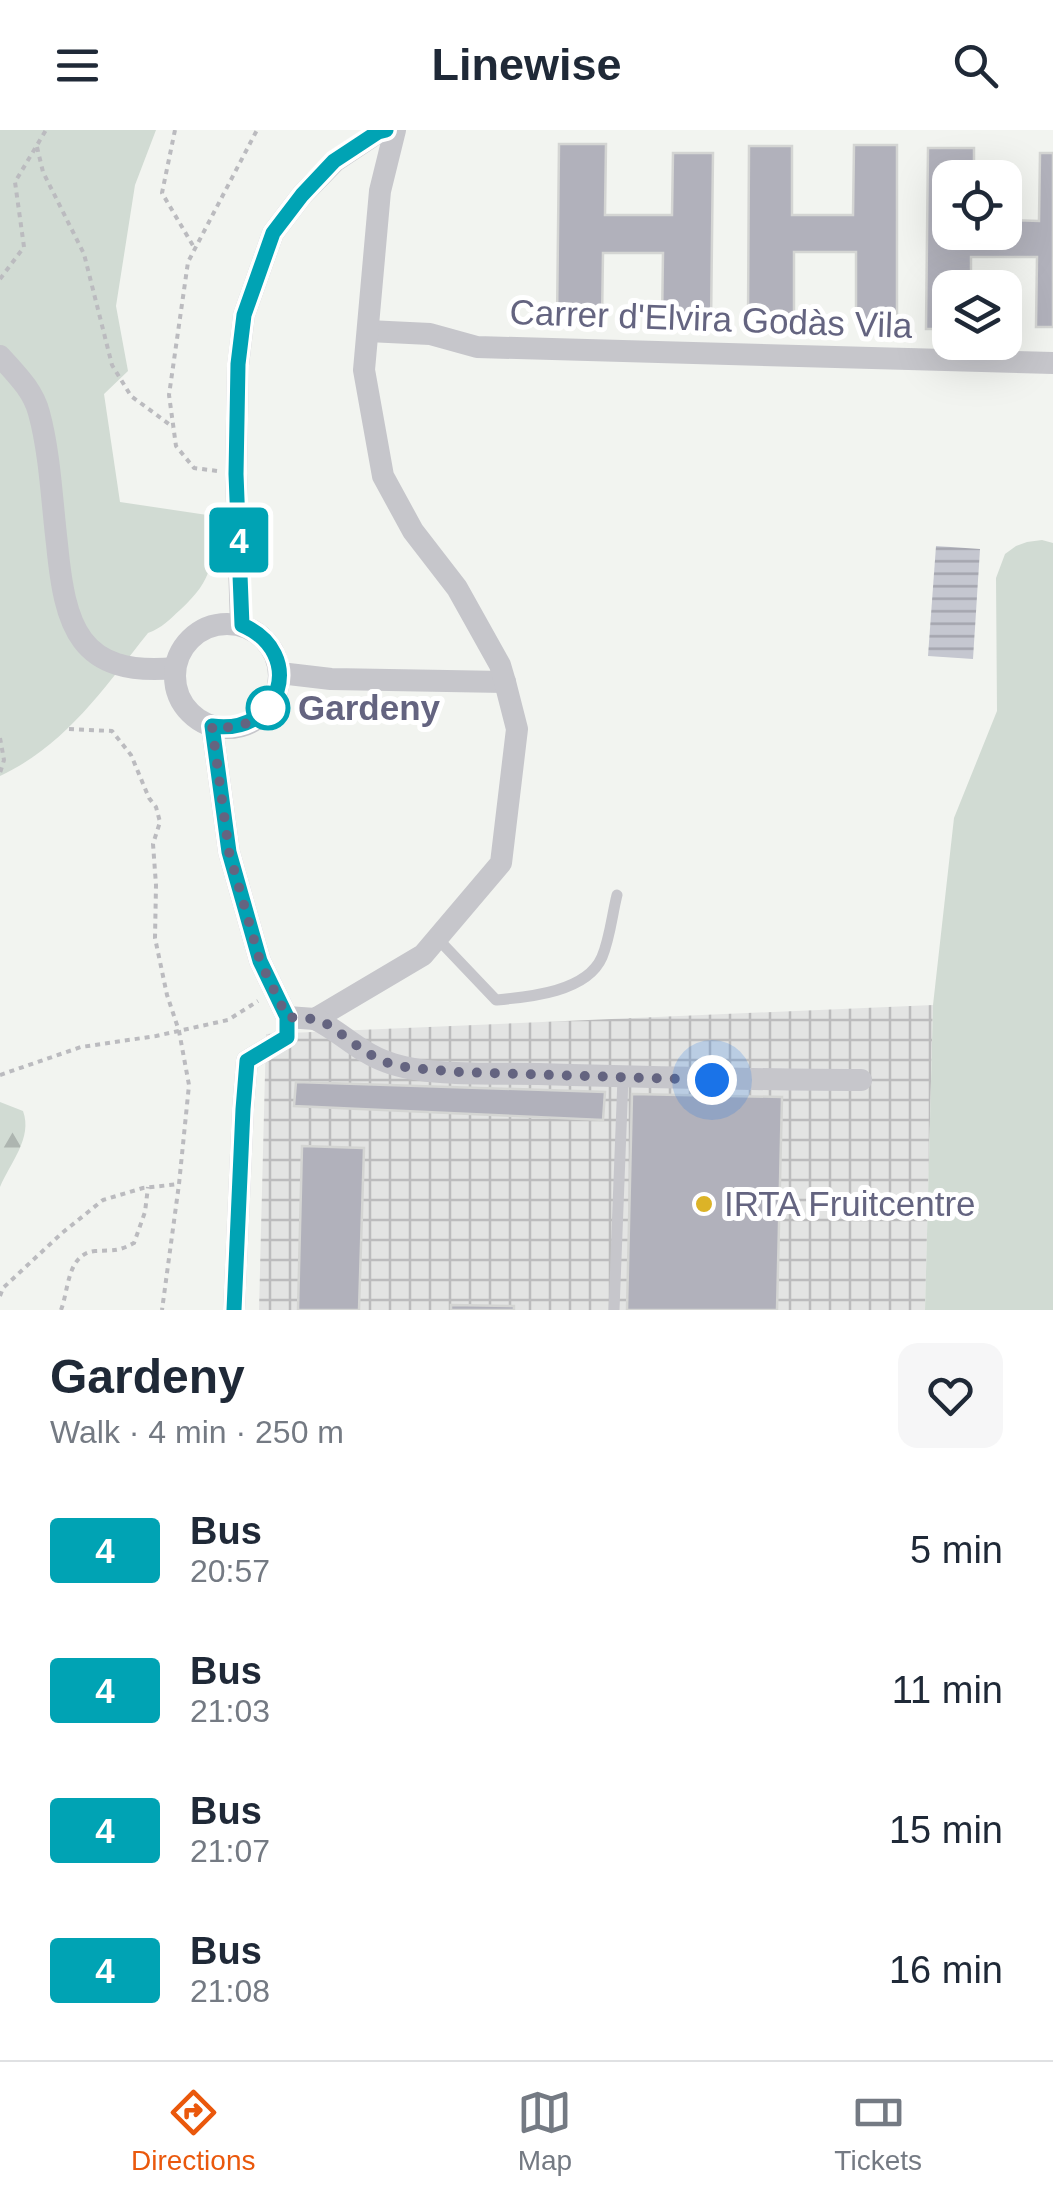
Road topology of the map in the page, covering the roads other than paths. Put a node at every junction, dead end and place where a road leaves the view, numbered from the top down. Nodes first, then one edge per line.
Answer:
1 (386, 130) edge
2 (395, 130) edge
3 (368, 330) junction
4 (0, 356) edge
5 (1053, 364) edge
6 (242, 625) junction
7 (175, 668) junction
8 (280, 673) junction
9 (505, 682) junction
10 (212, 726) junction
11 (617, 895) dead end
12 (438, 938) junction
13 (315, 1019) junction
14 (287, 1027) junction
15 (623, 1078) junction
16 (861, 1080) dead end
17 (234, 1310) edge
18 (614, 1310) edge

1 - 6 street
2 - 3 street
3 - 5 street, Carrer d'Elvira Godàs Vila
3 - 9 street
4 - 7 street
6 - 7 street
6 - 8 street
7 - 10 street
8 - 9 street
8 - 10 street
9 - 12 street
10 - 14 street
11 - 12 lane
12 - 13 street
13 - 14 street
13 - 15 street
14 - 17 street
15 - 16 street
15 - 18 lane

